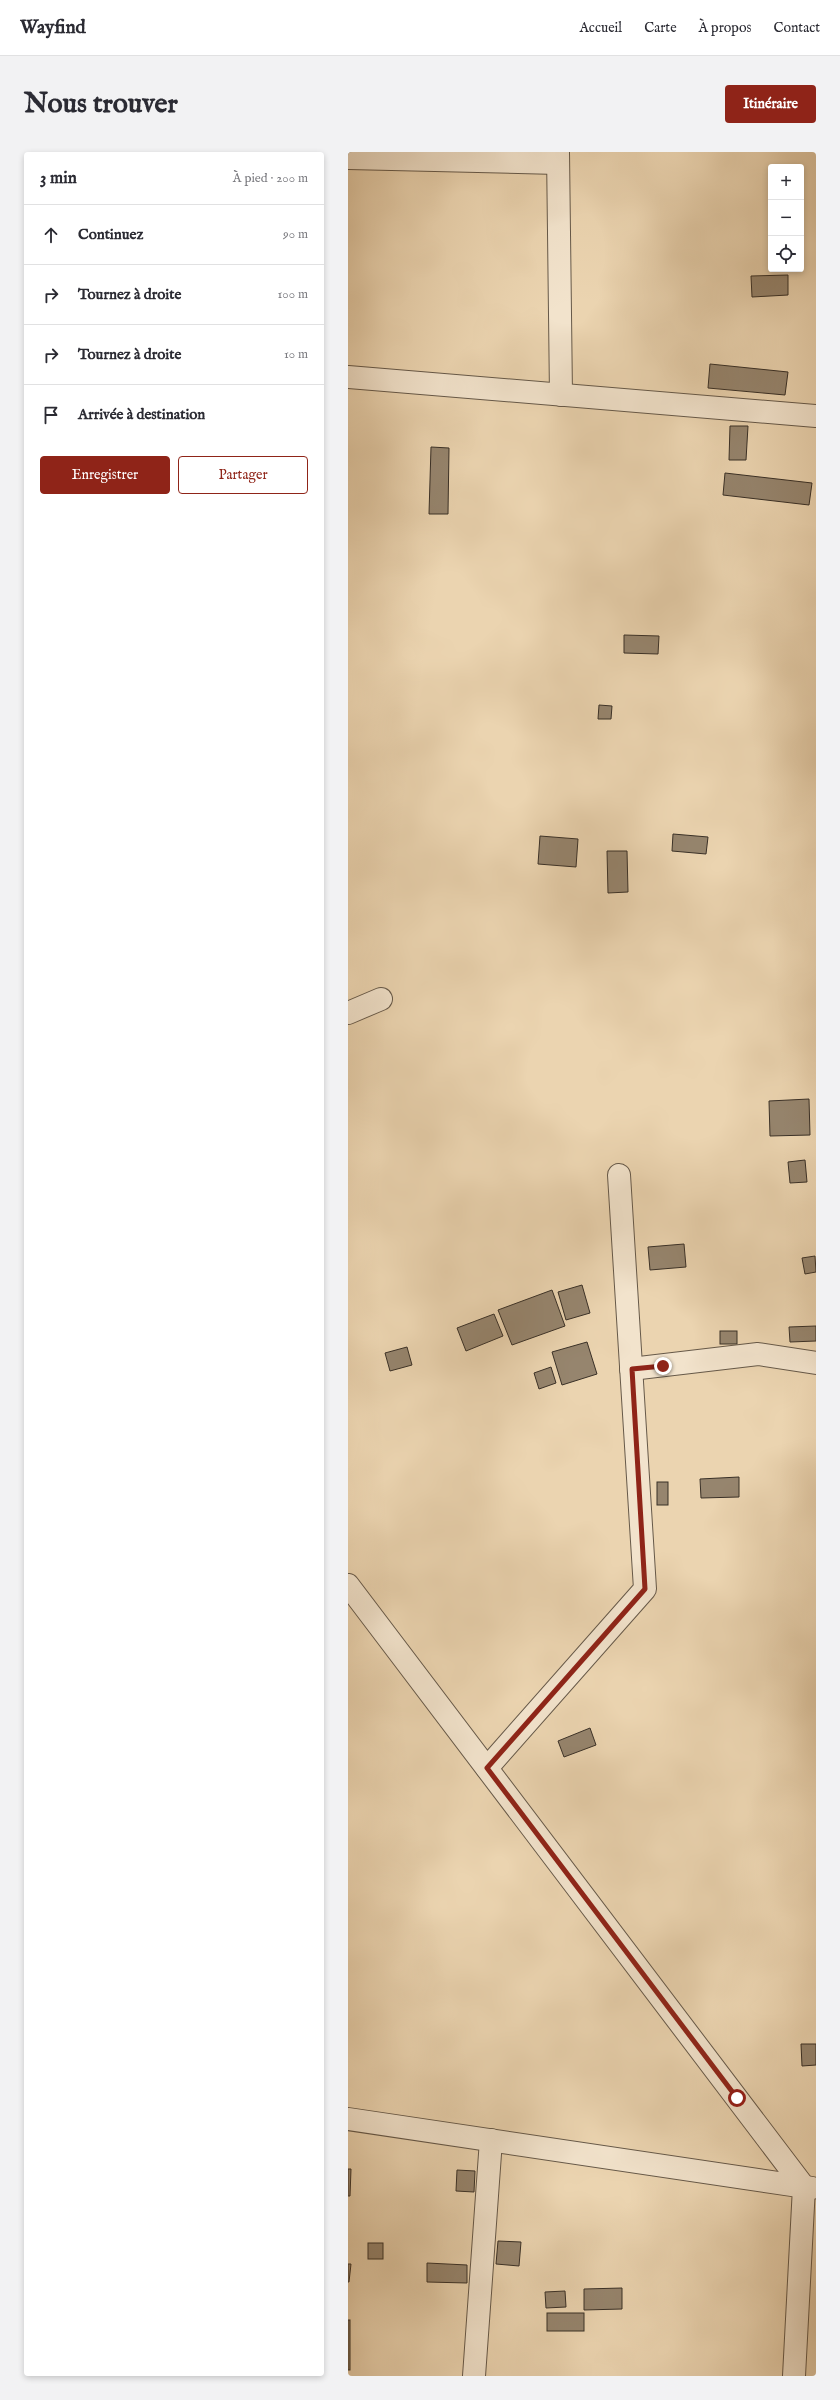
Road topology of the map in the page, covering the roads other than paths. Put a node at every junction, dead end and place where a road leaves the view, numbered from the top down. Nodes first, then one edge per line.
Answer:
1 (558, 157) edge
2 (348, 158) edge
3 (348, 377) edge
4 (561, 395) junction
5 (816, 416) edge
6 (381, 999) dead end
7 (348, 1013) edge
8 (619, 1174) dead end
9 (816, 1363) edge
10 (632, 1369) junction
11 (348, 1584) edge
12 (487, 1768) junction
13 (348, 2120) edge
14 (491, 2140) junction
15 (810, 2188) edge
16 (474, 2376) edge
17 (794, 2376) edge

1 - 2 street
1 - 4 street
3 - 4 street
4 - 5 street
6 - 7 street
8 - 10 street
9 - 10 street
10 - 12 street
11 - 12 street
12 - 15 street
13 - 14 street
14 - 15 street
14 - 16 street
15 - 17 street

